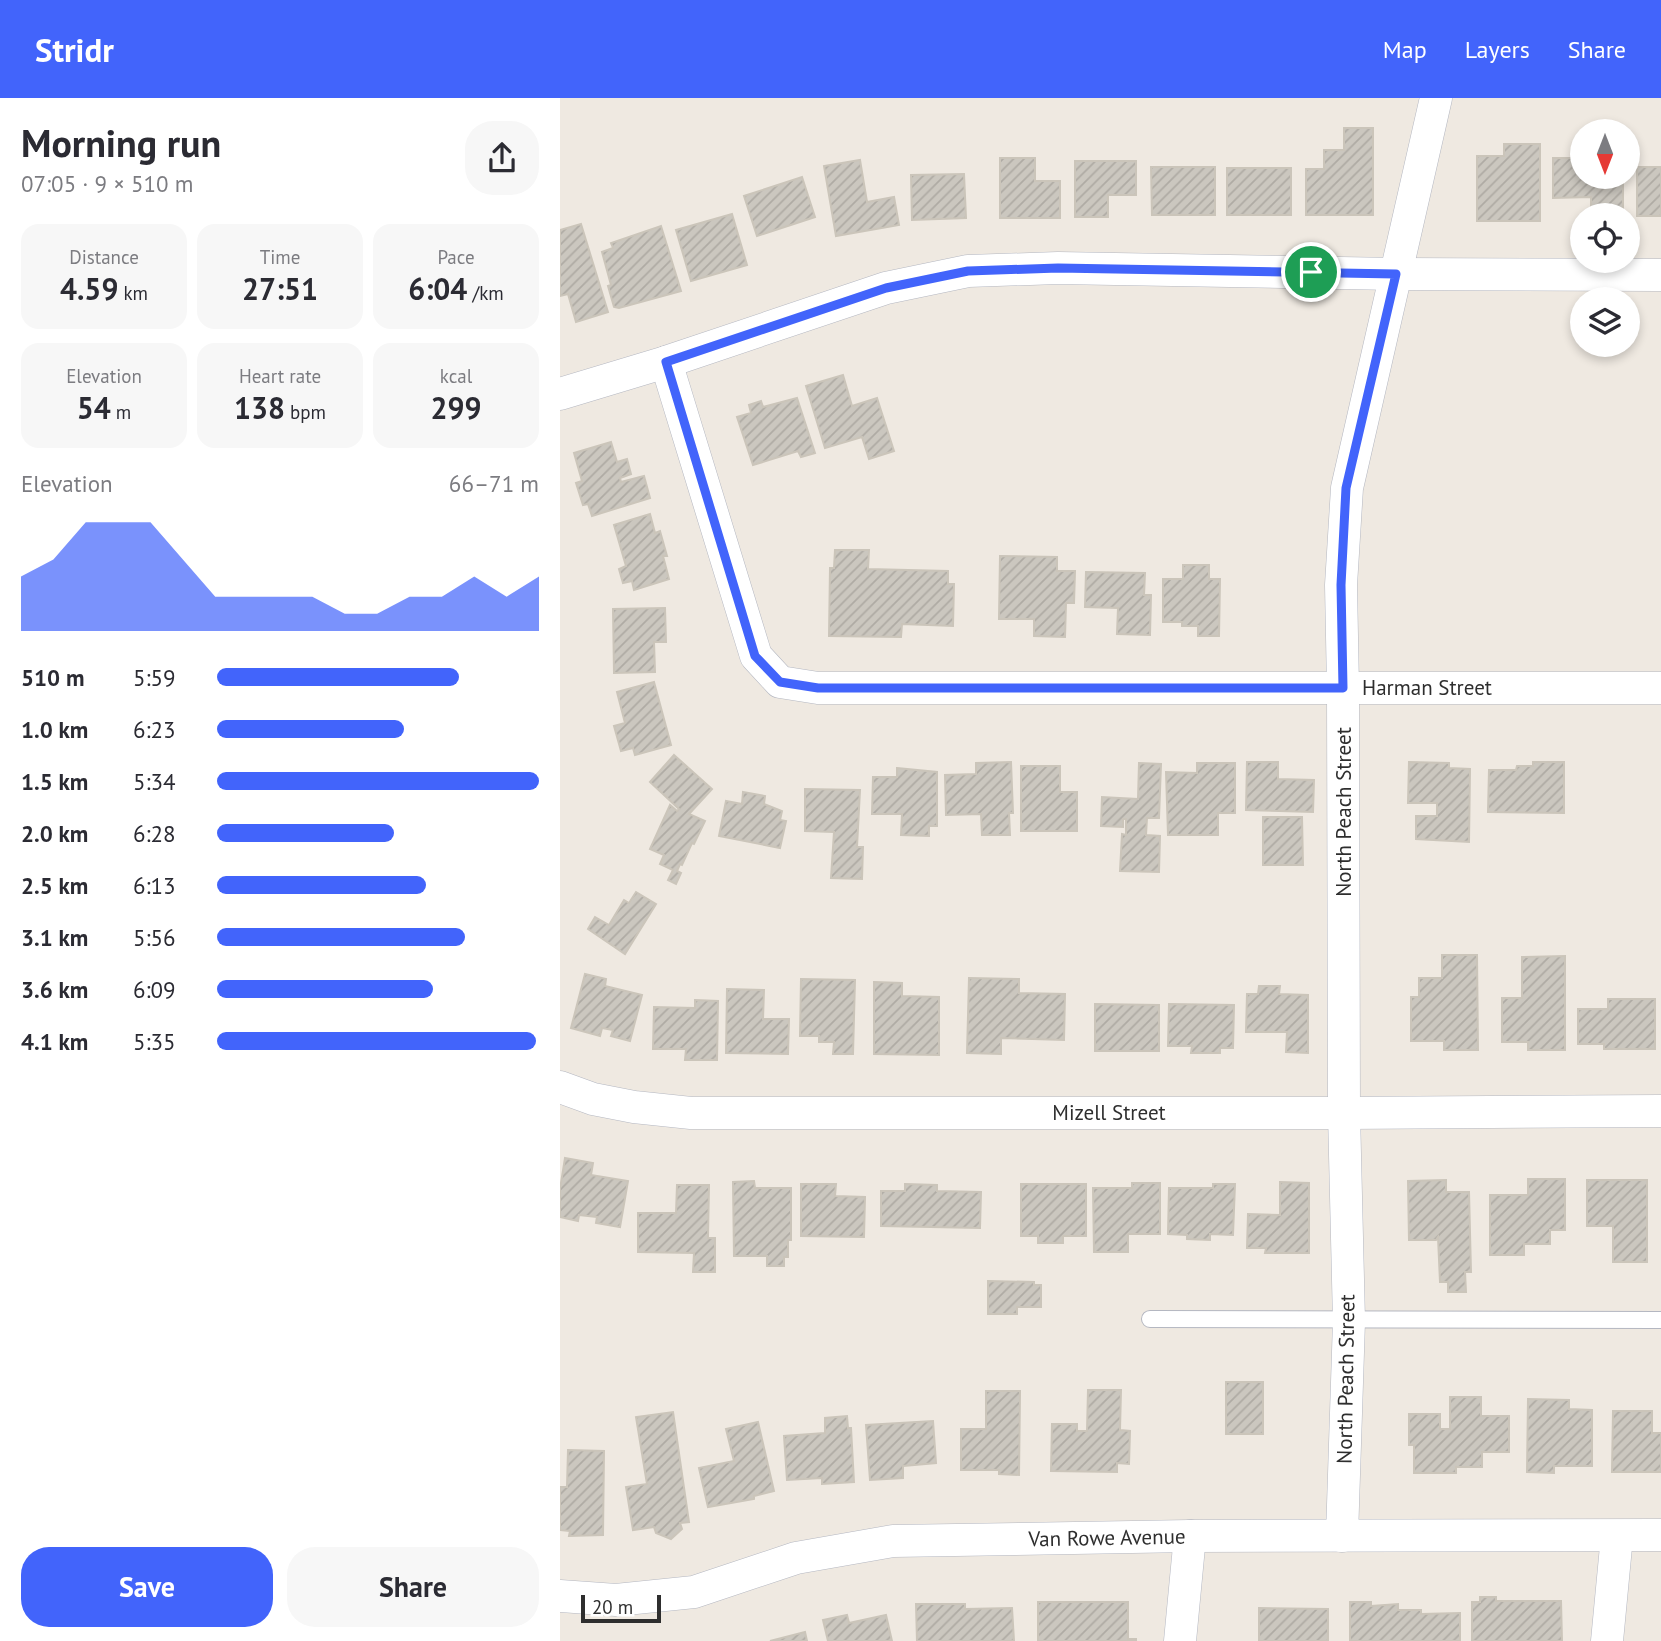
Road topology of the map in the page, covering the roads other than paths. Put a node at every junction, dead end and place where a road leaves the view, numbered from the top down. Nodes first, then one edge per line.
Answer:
1 (1436, 98) edge
2 (1396, 274) junction
3 (1661, 275) edge
4 (666, 362) junction
5 (560, 394) edge
6 (1343, 688) junction
7 (1661, 688) edge
8 (560, 1087) edge
9 (1661, 1111) edge
10 (1344, 1113) junction
11 (1150, 1319) dead end
12 (1661, 1320) edge
13 (1349, 1321) junction
14 (1661, 1535) edge
15 (1190, 1536) junction
16 (1342, 1536) junction
17 (1617, 1536) junction
18 (560, 1596) edge
19 (1180, 1641) edge
20 (1607, 1641) edge

1 - 2 street, North Peach Street
2 - 3 street
2 - 4 street
2 - 6 street, North Peach Street
4 - 5 street
4 - 6 street, Harman Street
6 - 7 street, Harman Street
6 - 10 street, North Peach Street
8 - 10 street, Mizell Street
9 - 10 street, Mizell Street
10 - 13 street, North Peach Street
11 - 13 lane
12 - 13 lane
13 - 16 street, North Peach Street
14 - 17 street, Van Rowe Avenue
15 - 16 street, Van Rowe Avenue
15 - 18 street, Van Rowe Avenue
15 - 19 street
16 - 17 street, Van Rowe Avenue
17 - 20 street

